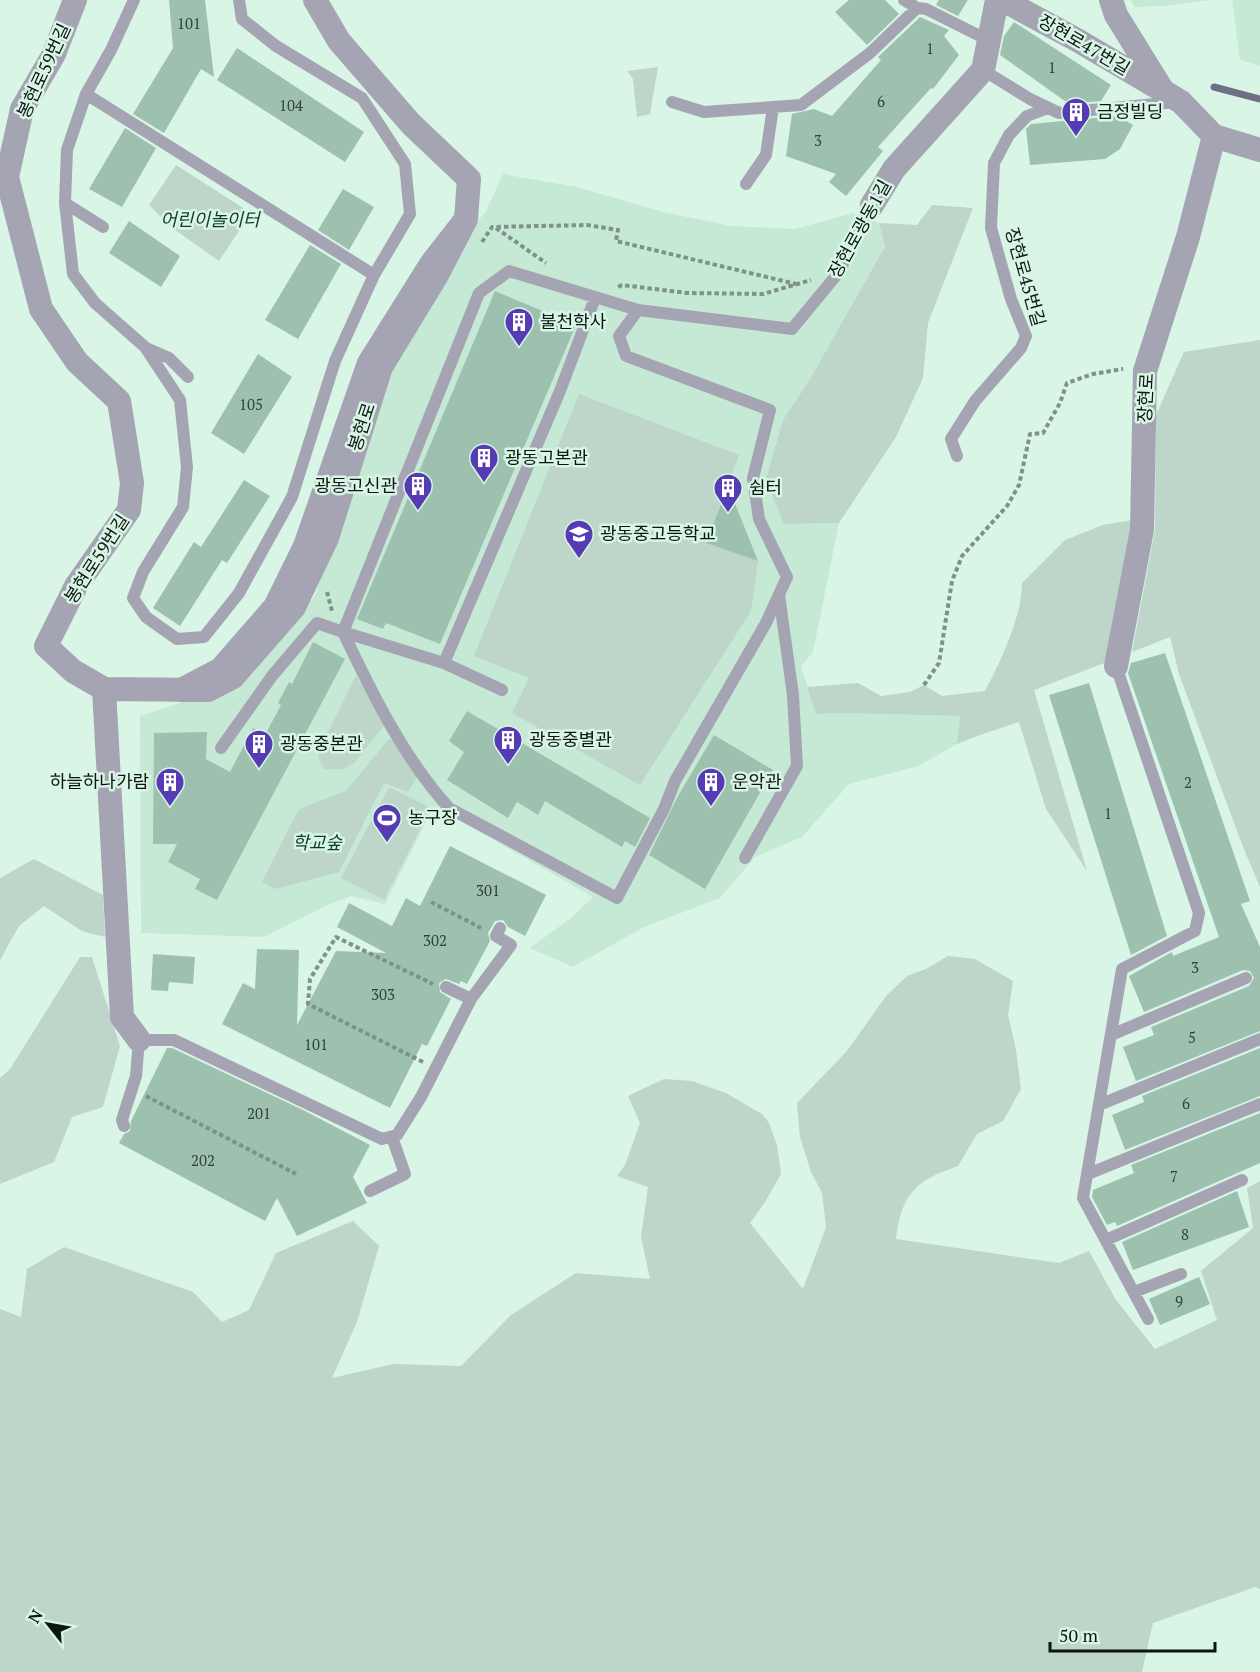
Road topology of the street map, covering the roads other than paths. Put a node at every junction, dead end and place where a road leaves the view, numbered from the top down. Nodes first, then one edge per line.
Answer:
1 (75, 0) edge
2 (134, 0) edge
3 (239, 0) edge
4 (315, 0) edge
5 (904, 0) edge
6 (997, 0) edge
7 (1003, 0) edge
8 (1111, 0) edge
9 (917, 8) junction
10 (988, 40) junction
11 (983, 70) junction
12 (86, 94) junction
13 (1172, 97) junction
14 (672, 102) dead end
15 (773, 107) junction
16 (1048, 108) junction
17 (1214, 136) junction
18 (1260, 150) edge
19 (4, 181) edge
20 (746, 184) dead end
21 (65, 203) junction
22 (872, 205) joint
23 (103, 227) dead end
24 (374, 275) junction
25 (595, 298) junction
26 (638, 310) junction
27 (145, 347) junction
28 (188, 377) dead end
29 (957, 456) dead end
30 (779, 595) junction
31 (340, 631) junction
32 (444, 663) junction
33 (1116, 666) joint
34 (104, 689) junction
35 (502, 690) dead end
36 (221, 748) dead end
37 (745, 858) dead end
38 (485, 929) road end
39 (1246, 978) dead end
40 (439, 985) road end
41 (471, 999) junction
42 (1111, 1035) junction
43 (1260, 1039) edge
44 (139, 1040) junction
45 (1260, 1104) edge
46 (1099, 1105) junction
47 (124, 1126) dead end
48 (392, 1137) junction
49 (1088, 1174) junction
50 (1242, 1180) dead end
51 (370, 1191) dead end
52 (1106, 1240) junction
53 (1181, 1274) dead end
54 (1134, 1292) junction
55 (1148, 1320) dead end

1 - 19 street, 봉현로59번길
2 - 12 lane
3 - 24 lane
4 - 34 street, 봉현로
5 - 9 lane
6 - 10 street
7 - 13 street, 장현로47번길
8 - 13 street
9 - 10 lane
9 - 15 lane
10 - 11 street
11 - 16 lane
11 - 22 street, 장현로광동1길
12 - 21 lane
12 - 24 lane
13 - 16 lane
13 - 17 street
14 - 15 lane
15 - 20 lane
16 - 29 lane, 장현로45번길
17 - 18 street
17 - 33 street, 장현로
19 - 34 street, 봉현로59번길
21 - 23 lane
21 - 27 lane
22 - 26 lane, 장현로광동1길
24 - 27 lane
25 - 26 lane
25 - 31 lane
25 - 32 lane
26 - 30 lane
27 - 28 lane
30 - 31 lane
30 - 37 lane
31 - 32 lane
31 - 36 lane
32 - 35 lane
33 - 42 lane
34 - 44 street
38 - 41 lane
39 - 42 lane
40 - 41 lane
41 - 48 lane
42 - 46 lane
43 - 46 lane
44 - 47 lane
44 - 48 lane
45 - 49 lane
46 - 49 lane
48 - 51 lane
49 - 52 lane
50 - 52 lane
52 - 54 lane
53 - 54 lane
54 - 55 lane

